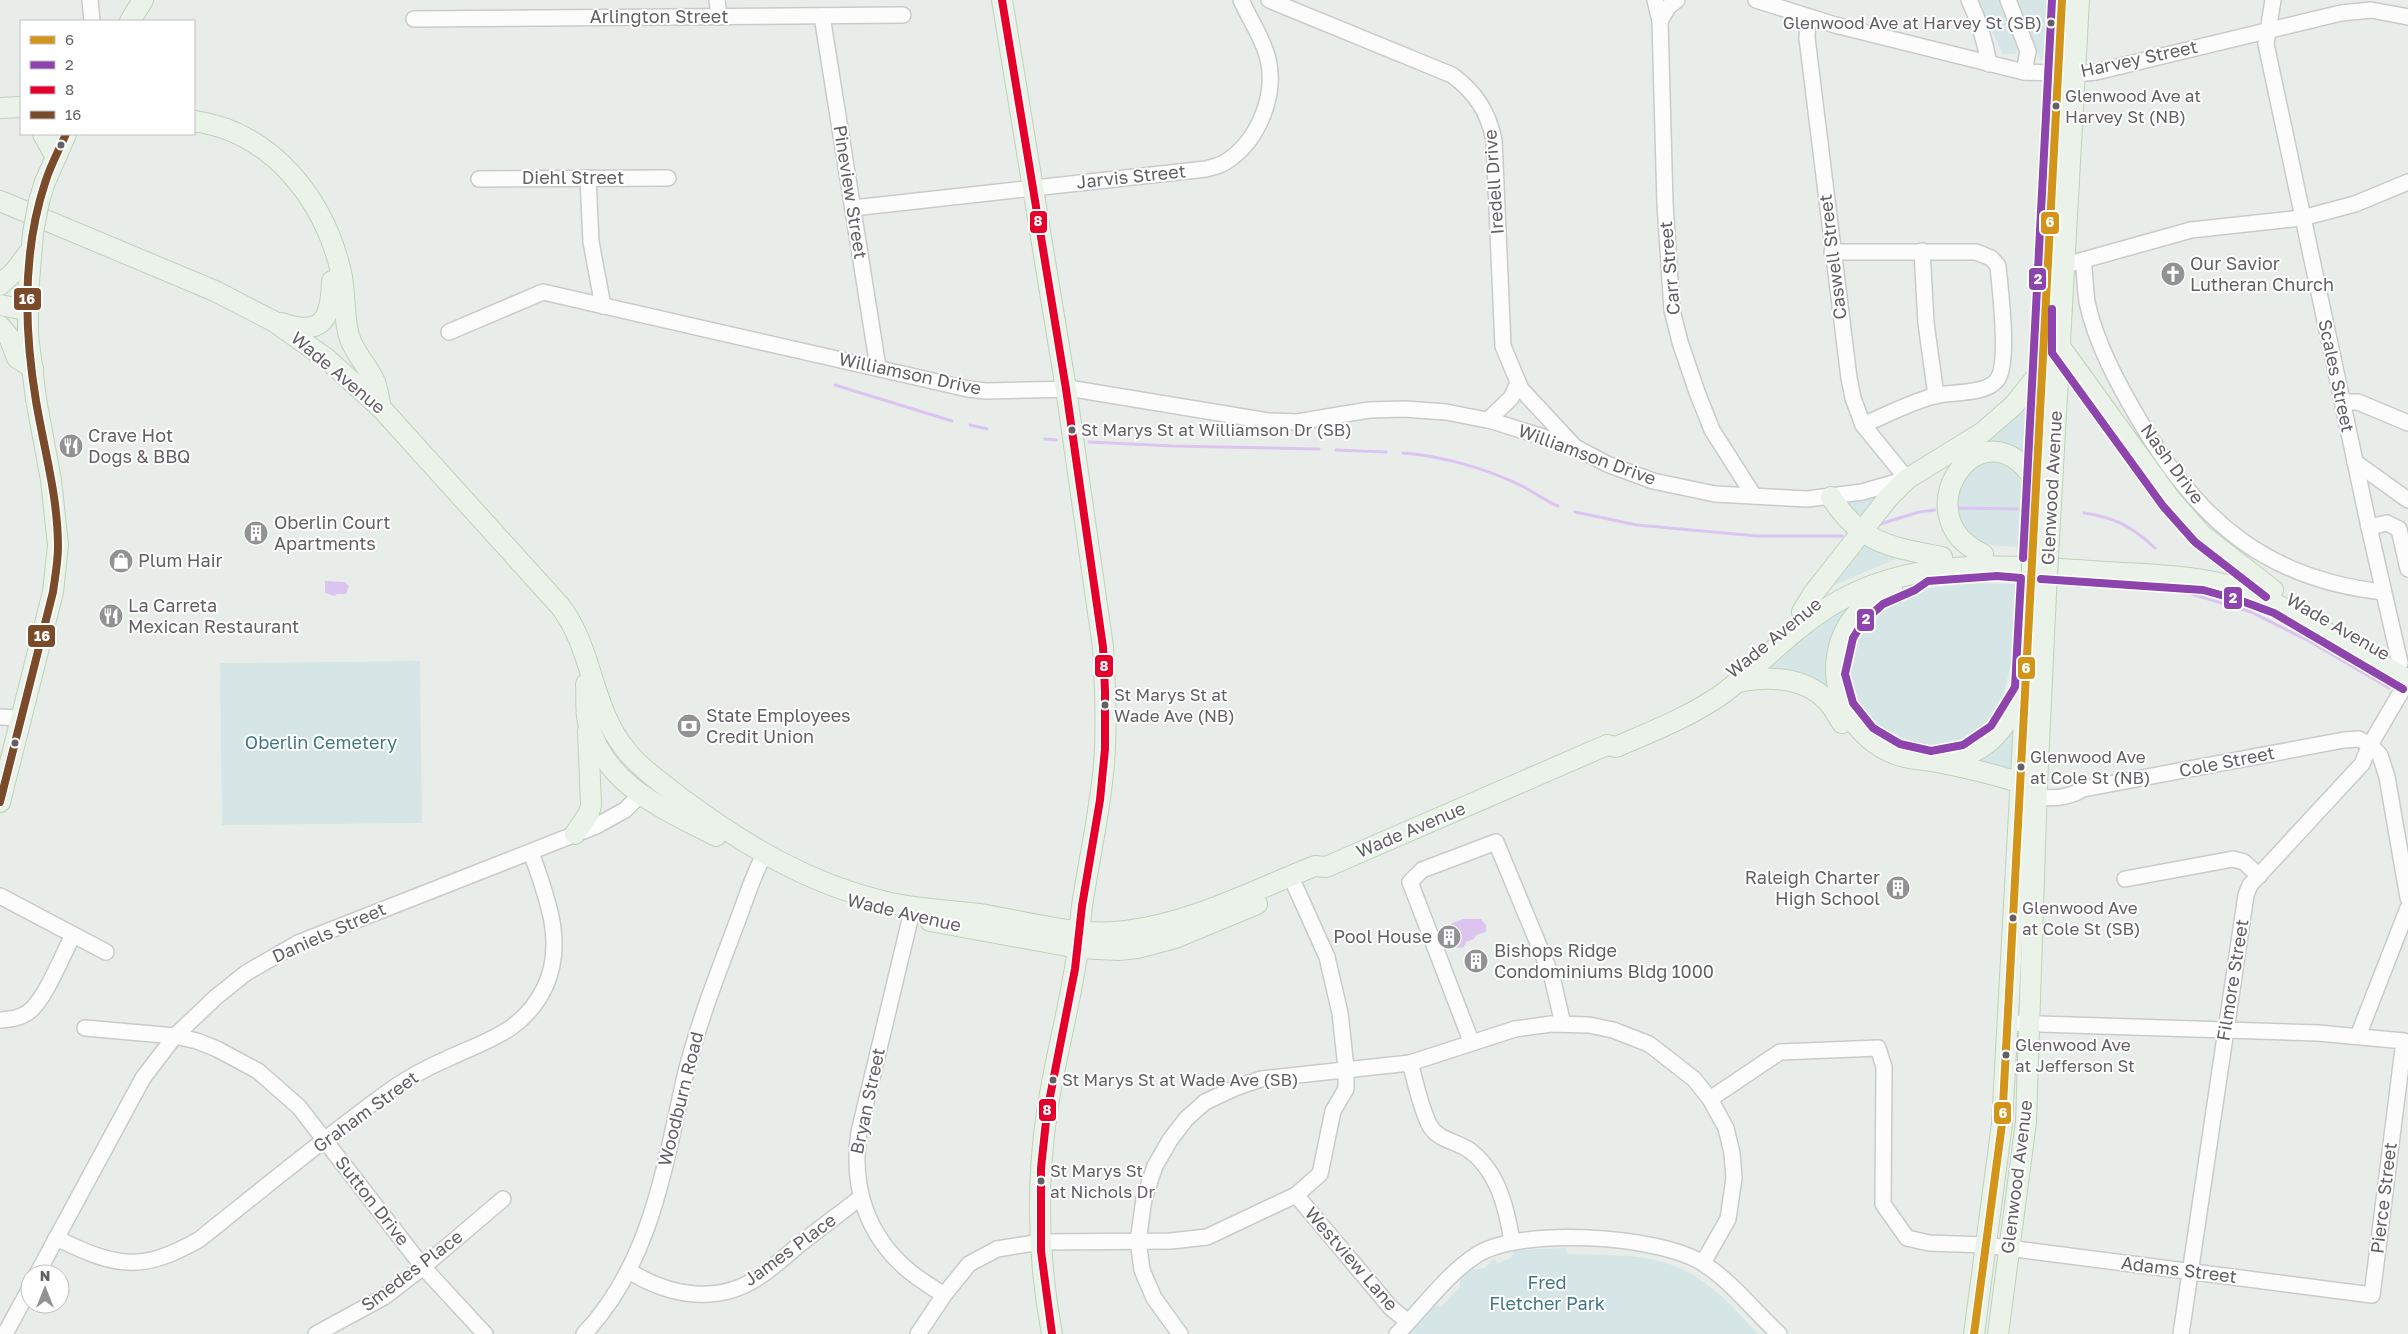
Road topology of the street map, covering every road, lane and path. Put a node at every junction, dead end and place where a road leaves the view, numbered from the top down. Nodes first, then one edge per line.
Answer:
1 (90, 0) edge
2 (143, 0) edge
3 (717, 0) edge
4 (1002, 0) edge
5 (1241, 0) edge
6 (1269, 0) edge
7 (1655, 0) edge
8 (1677, 0) edge
9 (1756, 0) edge
10 (1969, 0) edge
11 (2008, 0) edge
12 (2062, 0) edge
13 (2079, 0) edge
14 (2273, 0) edge
15 (903, 15) dead end
16 (822, 16) junction
17 (719, 17) junction
18 (2408, 17) edge
19 (1808, 18) junction
20 (414, 19) dead end
21 (92, 20) edge
22 (131, 20) edge
23 (1660, 21) junction
24 (2267, 30) junction
25 (1989, 64) junction
26 (2024, 72) junction
27 (2066, 73) junction
28 (195, 121) edge
29 (44, 135) edge
30 (66, 135) edge
31 (56, 157) junction
32 (588, 178) junction
33 (668, 178) dead end
34 (479, 179) dead end
35 (2408, 182) edge
36 (1032, 189) junction
37 (0, 201) edge
38 (853, 208) junction
39 (2302, 218) junction
40 (331, 237) junction
41 (30, 250) junction
42 (1922, 251) junction
43 (1832, 252) junction
44 (2074, 262) junction
45 (0, 285) edge
46 (0, 305) edge
47 (604, 306) junction
48 (27, 314) junction
49 (0, 315) edge
50 (276, 322) junction
51 (0, 326) edge
52 (450, 332) dead end
53 (2061, 348) junction
54 (2043, 361) junction
55 (878, 367) junction
56 (32, 368) junction
57 (1518, 383) junction
58 (1066, 389) junction
59 (1936, 396) junction
60 (2342, 402) junction
61 (2014, 405) junction
62 (2049, 405) junction
63 (381, 408) junction
64 (1488, 420) junction
65 (2408, 423) edge
66 (1863, 425) junction
67 (1575, 447) junction
68 (1985, 453) junction
69 (2355, 462) junction
70 (1907, 479) junction
71 (2037, 484) junction
72 (1754, 496) junction
73 (1831, 496) junction
74 (2408, 500) edge
75 (2368, 526) junction
76 (1861, 531) junction
77 (2041, 539) junction
78 (1983, 554) junction
79 (1942, 557) junction
80 (2408, 569) edge
81 (1924, 571) junction
82 (2273, 590) junction
83 (2383, 592) junction
84 (2038, 593) junction
85 (1802, 612) junction
86 (586, 659) junction
87 (2406, 673) edge
88 (1737, 682) junction
89 (2024, 694) junction
90 (601, 705) junction
91 (0, 716) edge
92 (22, 718) junction
93 (588, 721) junction
94 (1607, 745) junction
95 (2370, 745) junction
96 (1934, 761) junction
97 (2028, 790) junction
98 (640, 795) junction
99 (0, 802) edge
100 (705, 816) junction
101 (575, 834) junction
102 (531, 852) junction
103 (762, 858) junction
104 (1326, 866) junction
105 (2259, 876) junction
106 (2124, 879) dead end
107 (1295, 886) junction
108 (0, 896) edge
109 (2408, 898) edge
110 (2408, 908) edge
111 (912, 912) junction
112 (73, 935) junction
113 (1079, 939) junction
114 (106, 952) dead end
115 (0, 1020) edge
116 (2008, 1023) junction
117 (2031, 1023) junction
118 (1562, 1024) junction
119 (85, 1028) dead end
120 (2225, 1029) junction
121 (176, 1036) junction
122 (2358, 1036) junction
123 (1471, 1041) junction
124 (1410, 1063) junction
125 (1346, 1068) junction
126 (1710, 1099) junction
127 (325, 1140) junction
128 (1296, 1195) junction
129 (861, 1197) junction
130 (503, 1199) dead end
131 (56, 1238) junction
132 (1138, 1241) junction
133 (1041, 1242) junction
134 (1512, 1242) junction
135 (1986, 1245) junction
136 (2009, 1248) junction
137 (1703, 1263) junction
138 (42, 1264) edge
139 (423, 1267) junction
140 (629, 1271) junction
141 (2190, 1271) junction
142 (944, 1295) junction
143 (2372, 1295) joint
144 (20, 1306) edge
145 (1408, 1322) junction
146 (5, 1334) edge
147 (316, 1334) edge
148 (485, 1334) edge
149 (584, 1334) edge
150 (918, 1334) edge
151 (1052, 1334) edge
152 (1180, 1334) edge
153 (1397, 1334) edge
154 (1779, 1334) edge
155 (1974, 1334) edge
156 (1998, 1334) edge
157 (2181, 1334) edge

1 - 21 street
2 - 22 main road
3 - 17 street
4 - 36 main road
5 - 36 street, Jarvis Street
6 - 57 street, Iredell Drive
7 - 23 street, Carr Street
8 - 23 street
9 - 19 street, Harvey Street
10 - 25 street
11 - 26 street
12 - 27 main road, Glenwood Avenue
13 - 27 main road, Glenwood Avenue
14 - 24 street, Scales Street
15 - 16 street, Arlington Street
16 - 17 street, Arlington Street
16 - 38 street, Pineview Street
17 - 20 street, Arlington Street
18 - 24 street, Harvey Street
19 - 25 street, Harvey Street
19 - 43 street, Caswell Street
23 - 72 street, Carr Street
24 - 27 street, Harvey Street
24 - 39 street, Scales Street
25 - 26 street, Harvey Street
26 - 27 street, Harvey Street
27 - 44 main road, Glenwood Avenue
27 - 54 main road, Glenwood Avenue
28 - 40 main road
29 - 31 main road
30 - 31 main road
31 - 41 main road, bridge
32 - 33 street, Diehl Street
32 - 34 street, Diehl Street
32 - 47 street
35 - 39 street
36 - 38 street, Jarvis Street
36 - 58 main road
37 - 50 main road, Wade Avenue
38 - 55 street, Pineview Street
39 - 44 street
39 - 60 street, Scales Street
40 - 50 main road
40 - 63 main road
41 - 45 main road
41 - 48 main road
42 - 43 street
42 - 59 street
42 - 59 street
43 - 66 street, Caswell Street
44 - 53 main road, Glenwood Avenue
44 - 83 street, Nash Drive
46 - 48 main road
47 - 52 street, Williamson Drive
47 - 55 street, Williamson Drive
48 - 49 main road
48 - 56 main road
50 - 63 main road, Wade Avenue
51 - 56 main road
53 - 62 main road, Glenwood Avenue
53 - 82 main road
54 - 61 main road
54 - 62 main road, Glenwood Avenue
55 - 58 street, Williamson Drive
56 - 92 main road
57 - 64 street
57 - 67 street, Iredell Drive
58 - 64 street, Williamson Drive
58 - 113 main road
59 - 66 street
60 - 65 street
60 - 69 street, Scales Street
61 - 62 main road
61 - 70 main road
62 - 71 main road, Glenwood Avenue
62 - 77 main road, Glenwood Avenue
63 - 86 main road, Wade Avenue
64 - 67 street, Williamson Drive
66 - 70 street, Caswell Street
67 - 72 street, Williamson Drive
68 - 70 main road
68 - 71 main road
68 - 78 main road
69 - 74 street
69 - 75 street, Scales Street
70 - 73 street, Williamson Drive
70 - 76 main road
71 - 77 main road, Glenwood Avenue
72 - 73 street, Williamson Drive
73 - 76 main road
75 - 80 street
75 - 83 street, Scales Street
76 - 79 main road
76 - 85 main road
77 - 84 main road, Glenwood Avenue, bridge
78 - 79 main road, Wade Avenue
78 - 82 main road, Wade Avenue
79 - 85 main road, Wade Avenue
81 - 87 main road, Wade Avenue
81 - 88 main road, Wade Avenue
81 - 96 main road
82 - 87 main road, Wade Avenue
83 - 87 street, Scales Street
84 - 89 main road, Glenwood Avenue
84 - 97 main road, Glenwood Avenue
85 - 94 main road, Wade Avenue
86 - 90 main road, Wade Avenue
86 - 93 main road, Wade Avenue
87 - 95 street, Filmore Street
88 - 94 main road, Wade Avenue
88 - 97 main road
89 - 96 main road
89 - 97 main road, Glenwood Avenue
90 - 98 main road
90 - 100 main road, Wade Avenue
91 - 92 street
92 - 99 main road
93 - 98 main road, Wade Avenue
93 - 101 main road
94 - 104 main road, Wade Avenue
95 - 97 street, Cole Street
95 - 105 street, Filmore Street
95 - 109 street
96 - 97 main road
97 - 116 main road, Glenwood Avenue
97 - 117 main road, Glenwood Avenue
98 - 100 main road
98 - 101 street, Daniels Street
98 - 103 main road, Wade Avenue
100 - 103 main road, Wade Avenue
101 - 102 street, Daniels Street
102 - 121 street, Daniels Street
102 - 127 street, Graham Street
103 - 111 main road, Wade Avenue
103 - 140 street, Woodburn Road
104 - 107 main road, Wade Avenue
104 - 113 main road, Wade Avenue
105 - 106 street
105 - 120 street, Filmore Street
107 - 113 main road, Wade Avenue
107 - 125 street
108 - 112 street
110 - 122 street
111 - 113 main road, Wade Avenue
111 - 129 street, Bryan Street
112 - 114 street
112 - 115 street
113 - 133 main road
116 - 117 street
116 - 135 main road, Glenwood Avenue
117 - 120 street
117 - 136 main road, Glenwood Avenue
118 - 123 street
118 - 123 street
118 - 126 street
119 - 121 street, Sutton Drive
120 - 122 street
120 - 141 street, Filmore Street
121 - 127 street, Sutton Drive
121 - 131 street, Daniels Street
122 - 143 street, Pierce Street
123 - 124 street
124 - 125 street
124 - 134 street
125 - 128 street
125 - 132 street
126 - 135 street, Adams Street
126 - 137 street
127 - 131 street, Graham Street
127 - 139 street, Sutton Drive
128 - 132 street
128 - 145 street, Westview Lane
129 - 140 street, James Place
129 - 142 street, Bryan Street
130 - 139 street, Smedes Place
131 - 138 street, Daniels Street
132 - 133 street
132 - 152 street
133 - 142 street
133 - 151 main road
134 - 137 street
134 - 145 street
135 - 136 street, Adams Street
135 - 155 main road, Glenwood Avenue
136 - 141 street, Adams Street
136 - 156 main road, Glenwood Avenue
137 - 154 street
139 - 147 street, Smedes Place
139 - 148 street, Sutton Drive
140 - 149 street, Woodburn Road
141 - 143 street, Adams Street
141 - 157 street, Filmore Street
142 - 150 street
144 - 146 street
145 - 153 street

